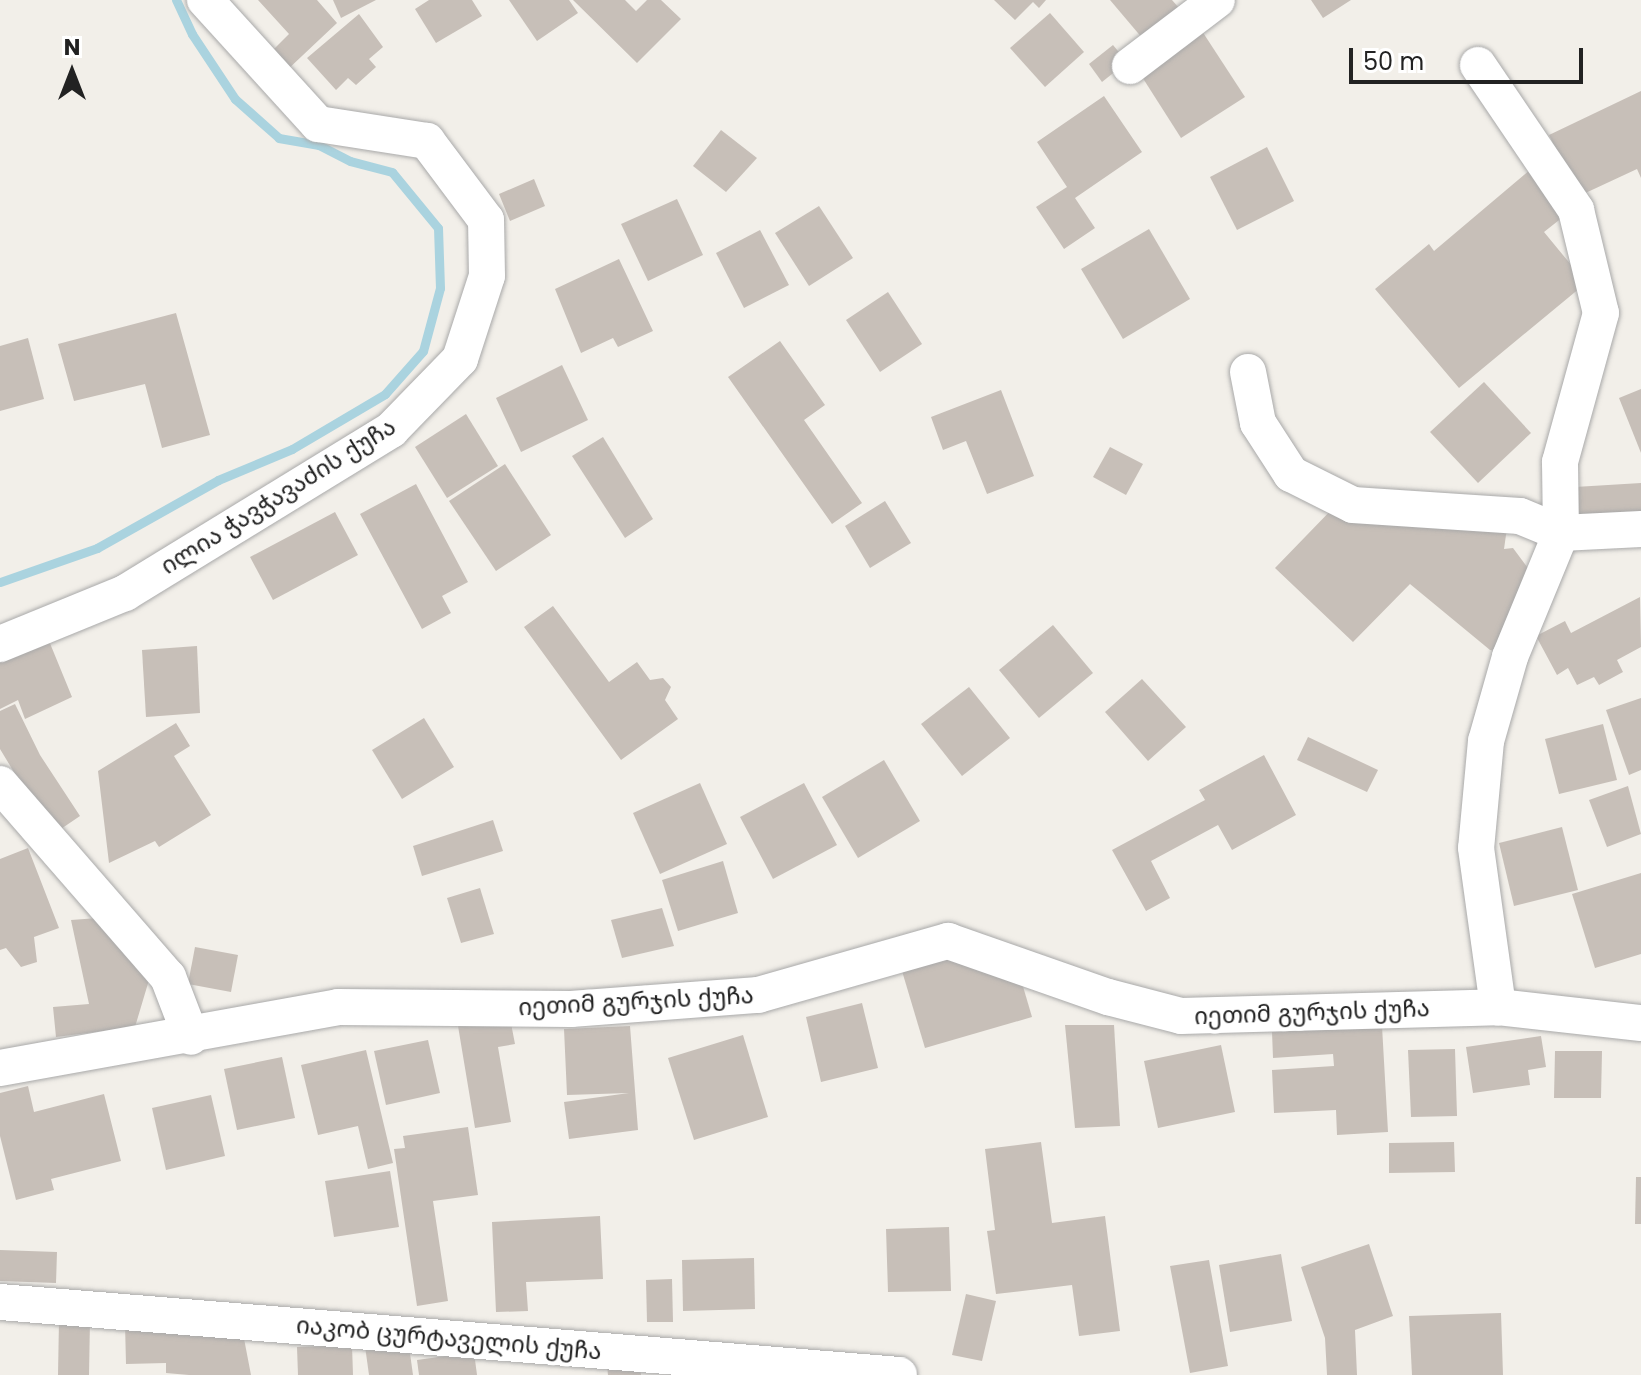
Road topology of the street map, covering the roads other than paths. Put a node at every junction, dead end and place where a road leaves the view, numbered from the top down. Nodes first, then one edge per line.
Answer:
1 (205, 0) edge
2 (1217, 0) edge
3 (1478, 65) dead end
4 (1130, 66) dead end
5 (1248, 372) dead end
6 (1641, 529) edge
7 (1561, 533) junction
8 (0, 644) edge
9 (0, 784) edge
10 (1498, 1007) junction
11 (1641, 1023) edge
12 (191, 1037) junction
13 (0, 1068) edge
14 (0, 1302) edge
15 (899, 1375) edge

1 - 8 street, ილია ჭავჭავაძის ქუჩა
2 - 4 street
3 - 7 street
5 - 7 street
6 - 7 street
7 - 10 street
9 - 12 street
10 - 11 street, იეთიმ გურჯის ქუჩა
10 - 12 street, იეთიმ გურჯის ქუჩა
12 - 13 street, იეთიმ გურჯის ქუჩა
14 - 15 street, იაკობ ცურტაველის ქუჩა

